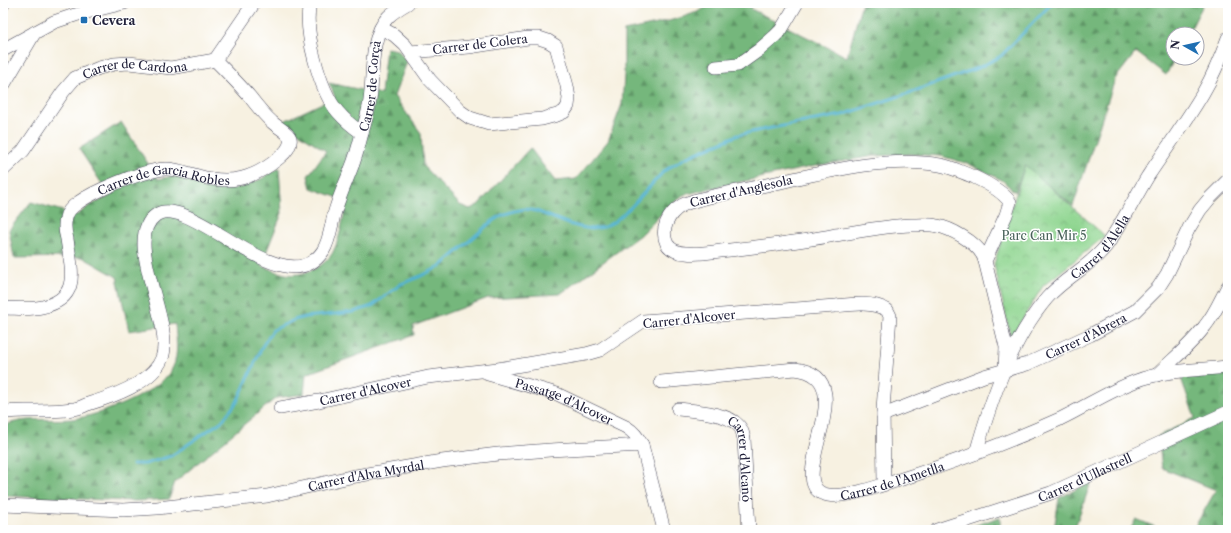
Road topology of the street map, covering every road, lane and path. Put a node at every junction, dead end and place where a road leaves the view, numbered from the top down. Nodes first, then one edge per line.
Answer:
1 (124, 3) edge
2 (254, 3) edge
3 (310, 3) edge
4 (408, 3) edge
5 (797, 3) edge
6 (381, 28) junction
7 (35, 32) junction
8 (1228, 38) edge
9 (3, 50) edge
10 (410, 52) junction
11 (215, 60) junction
12 (716, 67) dead end
13 (3, 86) edge
14 (362, 132) junction
15 (3, 170) edge
16 (1228, 180) edge
17 (985, 261) junction
18 (1228, 286) edge
19 (3, 308) edge
20 (1228, 367) edge
21 (1005, 370) junction
22 (478, 371) junction
23 (1157, 375) junction
24 (661, 382) dead end
25 (280, 408) dead end
26 (678, 409) dead end
27 (1228, 412) edge
28 (3, 413) edge
29 (883, 415) junction
30 (642, 445) junction
31 (976, 453) junction
32 (884, 484) junction
33 (3, 505) edge
34 (664, 530) edge
35 (749, 530) edge
36 (937, 530) edge

1 - 7 street
2 - 11 street
3 - 14 street, Carrer de Corçà
4 - 6 street, Carrer de Corçà
5 - 12 street
6 - 10 street, Carrer de Colera
6 - 14 street, Carrer de Corçà
7 - 9 street
7 - 13 street
8 - 21 street, Carrer d'Alella
10 - 10 street, Carrer de Colera
11 - 15 street, Carrer de Cardona
11 - 19 street, Carrer de Garcia Robles
14 - 28 street
16 - 21 street, Carrer d'Abrera
17 - 17 street, Carrer d'Anglesola
17 - 21 street, Carrer d'Anglesola
18 - 23 street
20 - 23 street, Carrer de l'Ametlla
21 - 29 street, Carrer d'Abrera
21 - 31 street, Carrer d'Alella
22 - 25 street, Carrer d'Alcover
22 - 29 street, Carrer d'Alcover
22 - 30 street, Passatge d'Alcover
23 - 31 street, Carrer de l'Ametlla
24 - 32 street, Carrer de l'Ametlla
26 - 35 street, Carrer d'Alcanó
27 - 36 street, Carrer d'Ullastrell
29 - 32 street, Carrer d'Alcover
30 - 33 street, Carrer d'Alva Myrdal
30 - 34 street
31 - 32 street, Carrer de l'Ametlla

